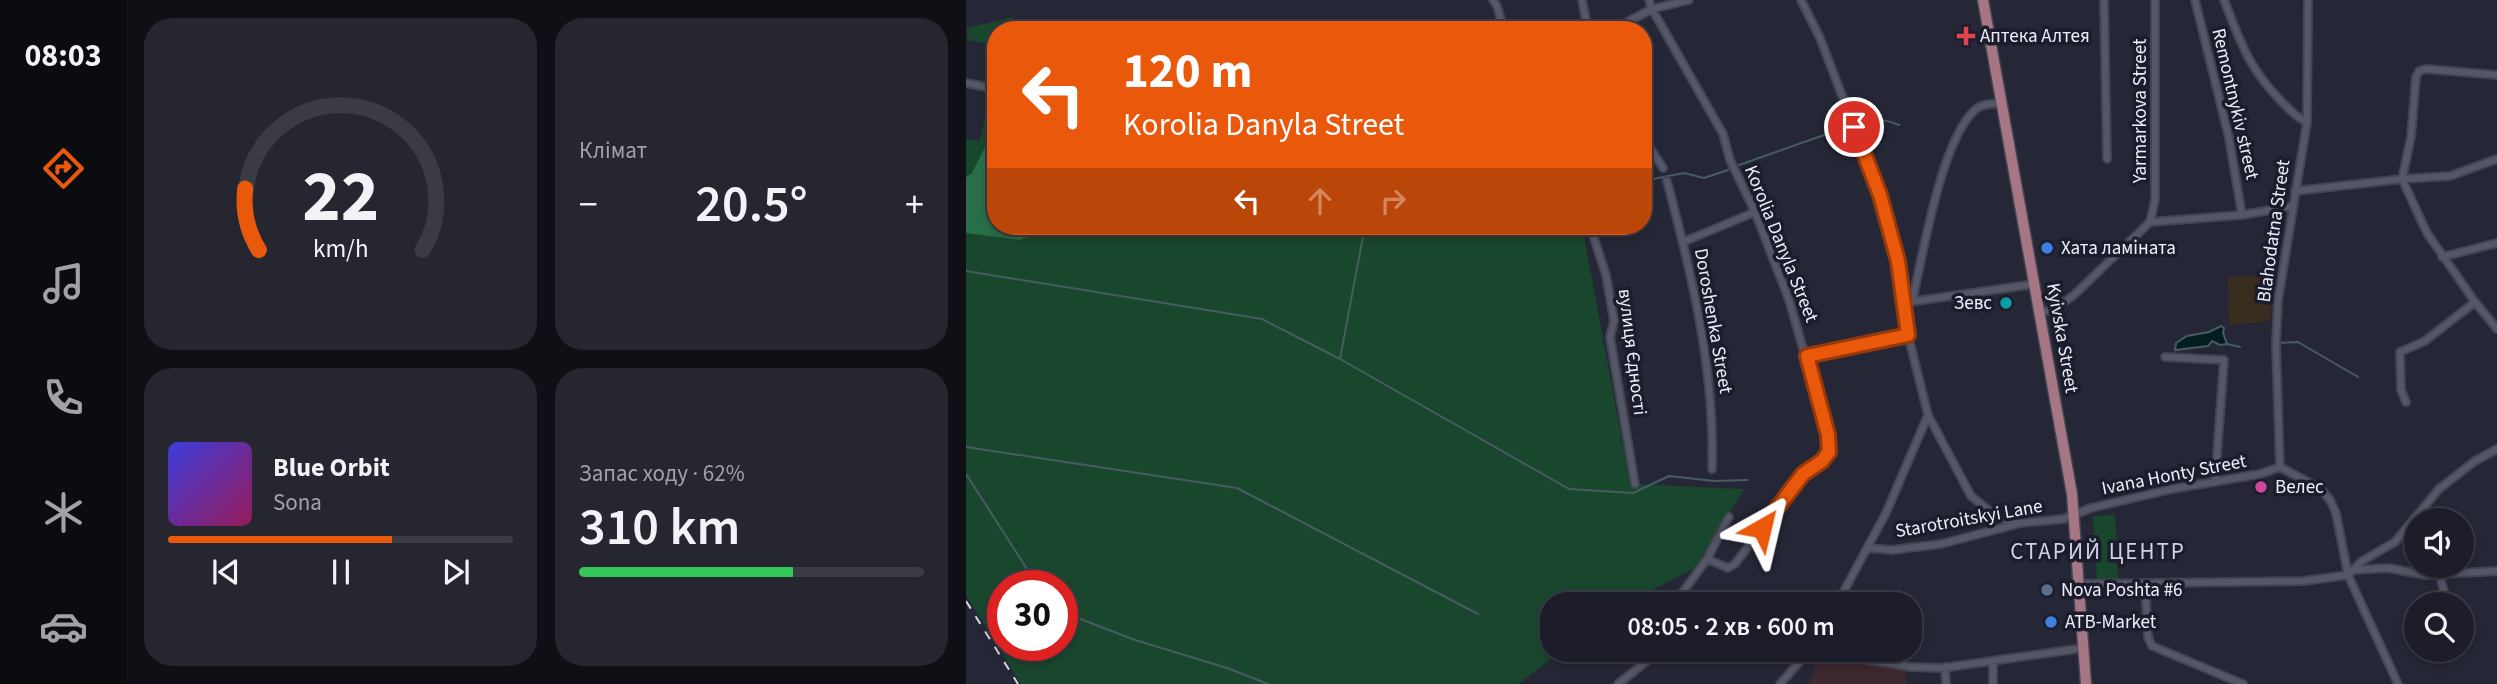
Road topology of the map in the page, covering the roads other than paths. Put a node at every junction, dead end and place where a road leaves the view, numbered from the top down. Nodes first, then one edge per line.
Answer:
1 (1493, 0) edge
2 (1582, 0) edge
3 (1649, 0) edge
4 (1689, 0) edge
5 (1801, 0) edge
6 (1983, 0) edge
7 (2104, 0) edge
8 (2155, 0) edge
9 (2195, 0) edge
10 (2224, 0) edge
11 (2308, 0) edge
12 (1652, 9) junction
13 (1501, 21) edge
14 (1586, 21) edge
15 (1629, 21) edge
16 (2497, 75) edge
17 (966, 83) edge
18 (987, 87) edge
19 (2002, 103) junction
20 (2307, 122) junction
21 (1652, 150) edge
22 (2107, 159) dead end
23 (2497, 159) edge
24 (1663, 168) dead end
25 (2402, 179) junction
26 (1667, 181) dead end
27 (2295, 191) junction
28 (2293, 206) junction
29 (1755, 212) junction
30 (2242, 215) junction
31 (2150, 222) junction
32 (1593, 235) edge
33 (1683, 242) junction
34 (2497, 243) edge
35 (2442, 257) junction
36 (2035, 284) junction
37 (1908, 302) junction
38 (2475, 302) junction
39 (2040, 312) junction
40 (2497, 329) edge
41 (1908, 335) junction
42 (1807, 356) junction
43 (2165, 358) dead end
44 (2406, 402) dead end
45 (1928, 415) junction
46 (2497, 449) edge
47 (2280, 467) junction
48 (1712, 469) dead end
49 (2215, 482) junction
50 (1635, 484) dead end
51 (1988, 510) junction
52 (2074, 514) junction
53 (1729, 517) dead end
54 (2021, 523) junction
55 (1987, 533) junction
56 (1868, 548) junction
57 (1707, 559) junction
58 (2356, 570) junction
59 (2404, 571) edge
60 (2497, 571) edge
61 (2474, 573) edge
62 (2348, 575) junction
63 (2145, 583) junction
64 (2080, 584) junction
65 (1686, 592) edge
66 (1844, 592) edge
67 (2084, 648) junction
68 (1993, 661) junction
69 (1646, 662) edge
70 (1798, 662) edge
71 (1881, 662) edge
72 (1945, 667) junction
73 (1618, 684) edge
74 (1780, 684) edge
75 (1946, 684) edge
76 (1993, 684) edge
77 (2086, 684) edge
78 (2243, 684) edge
79 (2398, 684) edge

1 - 13 street
2 - 14 street
3 - 12 street, Korolia Danyla Street
4 - 12 street
5 - 37 street
6 - 19 main road, Kyivska Street
7 - 22 street
8 - 31 street, Yarmarkova Street
9 - 30 street, Remontnykiv street
10 - 20 street
11 - 20 street, Blahodatna Street
12 - 15 street
12 - 29 street, Korolia Danyla Street
16 - 25 street
17 - 18 street
19 - 36 main road, Kyivska Street
19 - 37 street
20 - 27 street, Blahodatna Street
21 - 24 street
23 - 25 street
25 - 27 street
25 - 35 street
26 - 33 street, Doroshenka Street
27 - 28 street, Blahodatna Street
28 - 30 street
28 - 47 street, Blahodatna Street
29 - 33 street
29 - 42 street, Korolia Danyla Street
30 - 31 street
31 - 39 street
32 - 50 street, вулиця Єдності
33 - 48 street, Doroshenka Street
34 - 35 street
35 - 38 street
36 - 37 street
36 - 39 main road, Kyivska Street
37 - 41 street
38 - 40 street
38 - 44 street
39 - 52 main road, Kyivska Street
41 - 42 street
41 - 45 street
42 - 57 street, Korolia Danyla Street
43 - 49 street
45 - 51 street
45 - 56 street
46 - 58 street
47 - 49 street, Ivana Honty Street
47 - 62 street
49 - 52 street, Ivana Honty Street
51 - 54 street
51 - 55 street
52 - 54 street, Starotroitskyi Lane
52 - 64 main road, Kyivska Street
53 - 57 street
54 - 55 street, Starotroitskyi Lane
55 - 56 street, Starotroitskyi Lane
56 - 66 street
57 - 65 street
58 - 59 street
58 - 62 street
60 - 61 street
62 - 63 street
62 - 79 street
63 - 64 street
63 - 78 street
64 - 67 main road, Kyivska Street
67 - 68 street
67 - 77 main road, Kyivska Street
68 - 72 street
68 - 76 street
69 - 73 street
70 - 74 street
71 - 72 street
72 - 75 street

